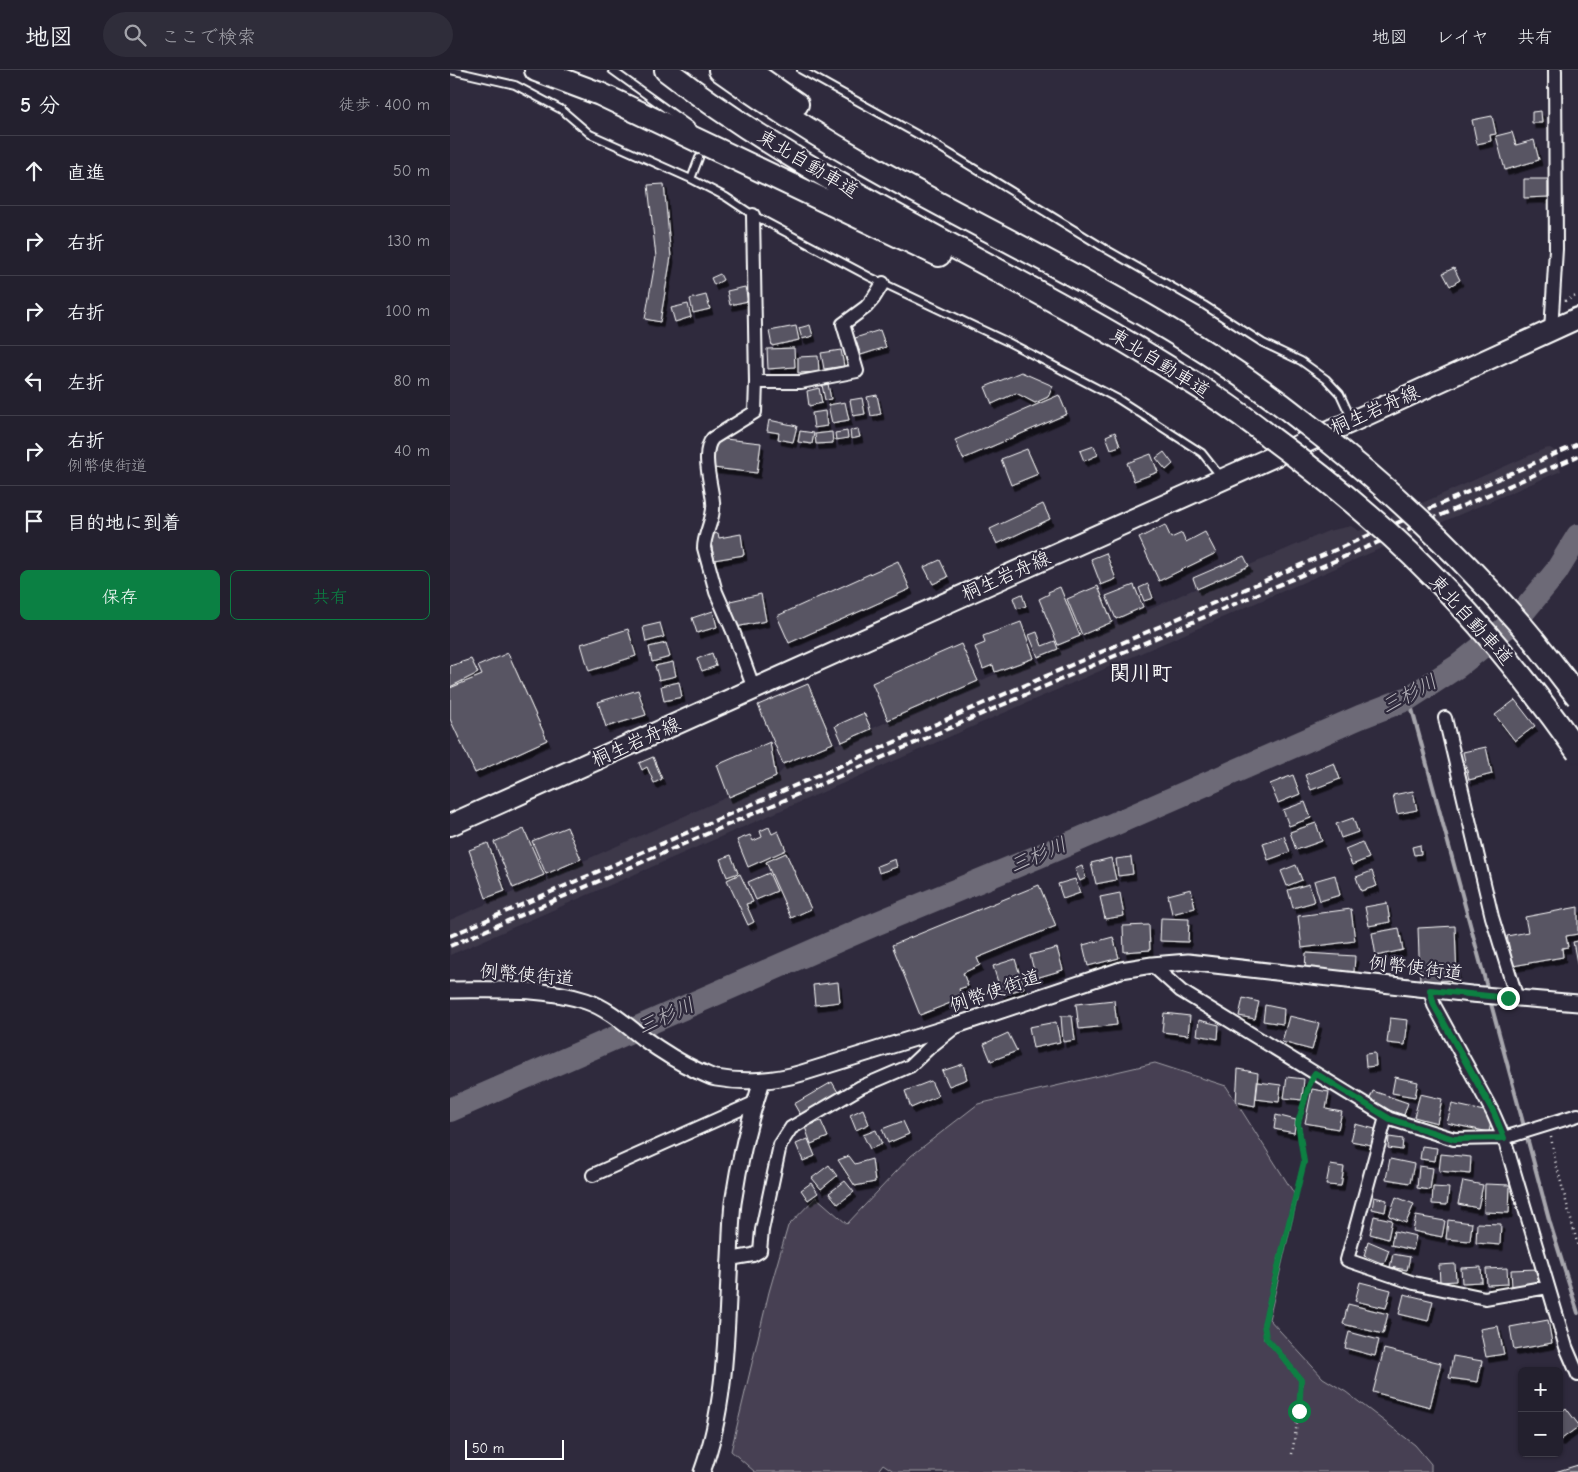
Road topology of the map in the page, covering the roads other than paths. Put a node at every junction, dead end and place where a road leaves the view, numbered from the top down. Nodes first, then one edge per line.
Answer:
1 (450, 70) edge
2 (536, 70) edge
3 (612, 70) edge
4 (666, 70) edge
5 (720, 70) edge
6 (748, 70) edge
7 (801, 70) edge
8 (1555, 70) edge
9 (700, 150) junction
10 (862, 162) junction
11 (691, 179) junction
12 (753, 215) junction
13 (883, 283) junction
14 (1079, 313) junction
15 (1563, 325) edge
16 (756, 382) junction
17 (1352, 421) junction
18 (1222, 479) junction
19 (754, 689) junction
20 (1578, 697) edge
21 (1445, 718) dead end
22 (1578, 752) edge
23 (450, 825) edge
24 (1152, 965) junction
25 (450, 990) edge
26 (1430, 990) junction
27 (1512, 998) junction
28 (1578, 1003) edge
29 (960, 1024) junction
30 (762, 1081) junction
31 (754, 1103) junction
32 (1578, 1116) edge
33 (1386, 1117) junction
34 (1507, 1138) junction
35 (592, 1175) dead end
36 (730, 1259) junction
37 (1548, 1287) junction
38 (1578, 1374) edge
39 (702, 1472) edge

1 - 11 lane
2 - 9 highway
3 - 9 lane
4 - 14 highway, 東北自動車道
5 - 10 highway, 東北自動車道
6 - 10 highway
7 - 17 lane
8 - 15 street
9 - 11 lane
9 - 14 highway
10 - 20 highway, 東北自動車道, bridge
11 - 12 lane
12 - 13 lane
12 - 16 street
13 - 16 street
13 - 18 lane
14 - 22 highway, 東北自動車道, bridge
15 - 17 main road, 桐生岩舟線
16 - 19 street
17 - 18 main road, 桐生岩舟線
18 - 19 main road, 桐生岩舟線
19 - 23 main road, 桐生岩舟線
21 - 27 street
24 - 26 street, 例幣使街道
24 - 29 street, 例幣使街道
24 - 33 street
25 - 30 street, 例幣使街道
26 - 27 street, 例幣使街道
26 - 34 street
27 - 28 street, 例幣使街道
29 - 30 street, 例幣使街道
29 - 36 street
30 - 31 street
31 - 35 street
31 - 36 street
32 - 34 street
33 - 34 street
33 - 37 street
34 - 37 street
36 - 39 street
37 - 38 street

